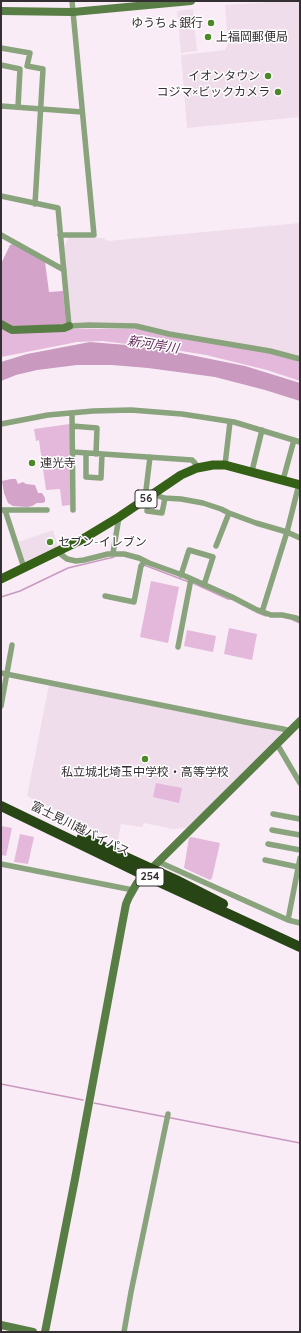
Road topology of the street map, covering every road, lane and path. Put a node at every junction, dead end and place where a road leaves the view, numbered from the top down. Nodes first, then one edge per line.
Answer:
1 (72, 1) edge
2 (191, 1) edge
3 (119, 4) edge
4 (1, 11) edge
5 (73, 12) junction
6 (1, 48) edge
7 (1, 65) edge
8 (1, 106) edge
9 (18, 107) junction
10 (40, 109) junction
11 (82, 112) junction
12 (1, 196) edge
13 (35, 204) junction
14 (1, 235) edge
15 (60, 236) junction
16 (64, 270) junction
17 (1, 324) edge
18 (69, 326) junction
19 (300, 359) edge
20 (72, 413) junction
21 (230, 422) junction
22 (1, 424) edge
23 (72, 426) junction
24 (262, 430) junction
25 (297, 441) edge
26 (73, 452) junction
27 (86, 453) junction
28 (96, 454) junction
29 (102, 454) junction
30 (150, 457) junction
31 (225, 465) junction
32 (197, 468) junction
33 (252, 471) junction
34 (283, 480) junction
35 (299, 484) edge
36 (151, 495) junction
37 (165, 498) junction
38 (3, 510) edge
39 (48, 510) dead end
40 (73, 510) dead end
41 (229, 514) junction
42 (119, 517) junction
43 (288, 532) junction
44 (300, 538) edge
45 (216, 546) dead end
46 (58, 552) junction
47 (113, 553) junction
48 (145, 561) junction
49 (24, 568) junction
50 (181, 575) junction
51 (1, 579) edge
52 (191, 579) junction
53 (204, 584) junction
54 (104, 596) dead end
55 (262, 612) junction
56 (300, 620) edge
57 (12, 645) dead end
58 (178, 647) dead end
59 (4, 673) edge
60 (1, 706) edge
61 (300, 721) edge
62 (290, 731) junction
63 (277, 744) junction
64 (300, 783) edge
65 (1, 799) edge
66 (1, 806) edge
67 (273, 814) dead end
68 (300, 819) edge
69 (272, 830) dead end
70 (300, 835) edge
71 (268, 844) dead end
72 (300, 850) edge
73 (300, 858) edge
74 (265, 860) dead end
75 (1, 864) edge
76 (298, 867) junction
77 (152, 869) junction
78 (133, 890) junction
79 (288, 920) junction
80 (300, 922) edge
81 (300, 940) edge
82 (300, 947) edge
83 (168, 1114) dead end
84 (4, 1328) edge
85 (33, 1332) edge
86 (44, 1332) edge
87 (124, 1332) edge

1 - 5 street
2 - 3 street
3 - 5 street
4 - 5 street
5 - 11 street
6 - 10 street
7 - 9 street
8 - 9 street
9 - 10 street
10 - 11 street
10 - 13 street
11 - 15 street
12 - 13 street
13 - 15 street
14 - 16 street
15 - 16 street
16 - 18 street
17 - 18 street
18 - 19 street
20 - 21 street
20 - 22 street
20 - 23 street
21 - 24 street
21 - 31 street
23 - 26 street
23 - 28 street
24 - 25 street
24 - 33 street
25 - 34 street
26 - 27 street
26 - 40 street
27 - 28 street
27 - 29 street
28 - 29 street
29 - 30 street
30 - 32 street
30 - 36 street
31 - 32 main road, 56
31 - 33 main road, 56
32 - 36 main road, 56
33 - 34 main road, 56
34 - 35 main road, 56
35 - 43 street
36 - 37 street
36 - 37 street
36 - 42 main road, 56
37 - 41 street
38 - 39 street
38 - 49 street
41 - 43 street
41 - 45 street
42 - 46 main road, 56
42 - 47 street
43 - 44 street
43 - 55 street
46 - 47 street
46 - 49 main road, 56
47 - 48 street
48 - 50 street
48 - 54 street
49 - 51 main road, 56
50 - 52 street
50 - 53 street
52 - 53 street
52 - 58 street
53 - 55 street
55 - 56 street
57 - 59 street
59 - 60 street
59 - 62 street
61 - 62 street
62 - 63 street
63 - 64 street
63 - 77 street
65 - 77 highway, 富士見川越バイパス / 254
66 - 77 highway, 富士見川越バイパス / 254
67 - 68 street
69 - 70 street
71 - 72 street
73 - 76 street
74 - 76 street
75 - 78 street
76 - 79 street
77 - 78 street
77 - 79 street
77 - 81 highway, 富士見川越バイパス / 254
77 - 82 highway, 富士見川越バイパス / 254
78 - 86 street
79 - 80 street
83 - 87 street
84 - 85 street

